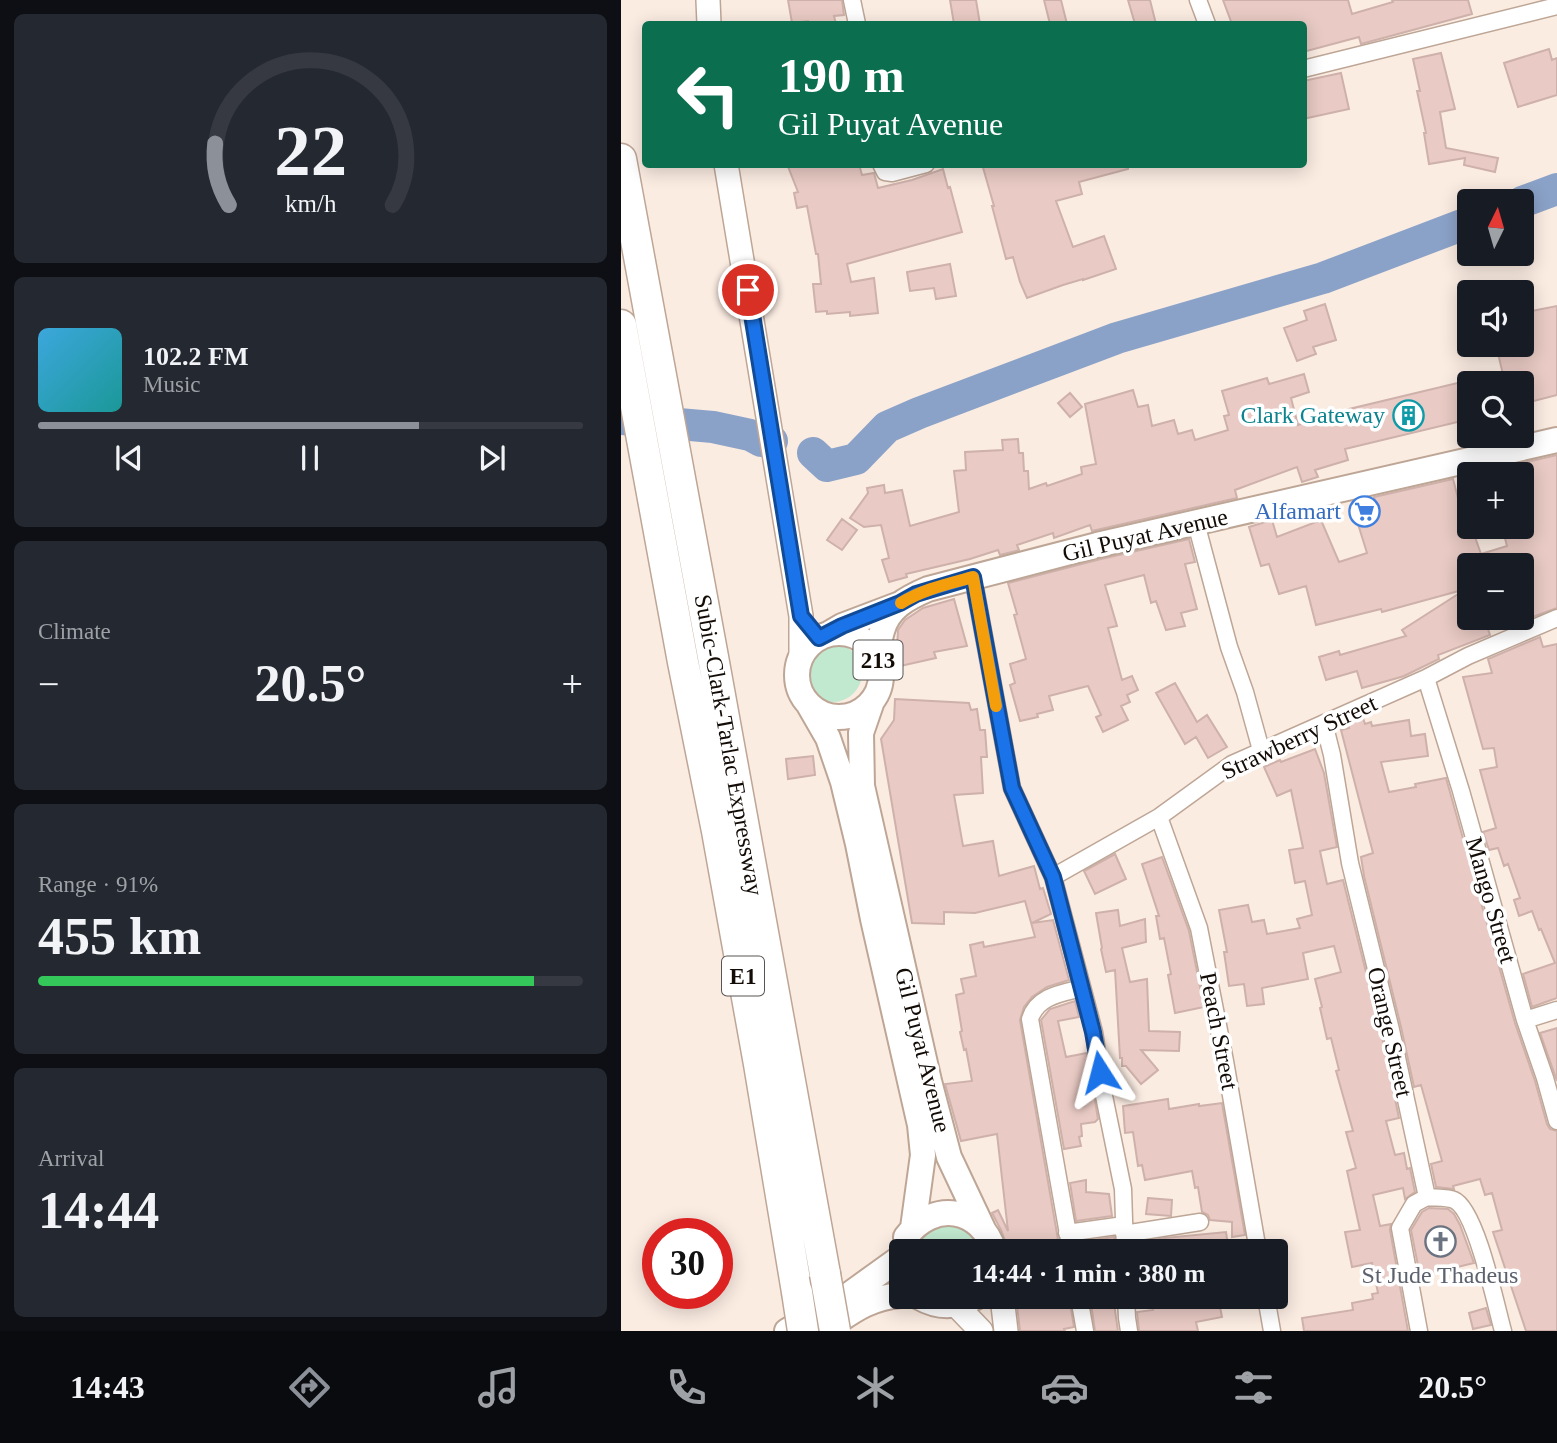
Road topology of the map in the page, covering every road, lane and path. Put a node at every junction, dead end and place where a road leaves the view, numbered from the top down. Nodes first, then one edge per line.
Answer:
1 (708, 0) edge
2 (852, 0) edge
3 (1198, 0) edge
4 (1557, 6) edge
5 (709, 21) edge
6 (856, 21) edge
7 (1206, 21) edge
8 (1307, 68) edge
9 (621, 159) edge
10 (727, 168) edge
11 (882, 168) edge
12 (911, 168) edge
13 (632, 333) edge
14 (1557, 440) edge
15 (1196, 523) junction
16 (973, 577) junction
17 (900, 603) junction
18 (799, 609) junction
19 (1557, 618) edge
20 (823, 637) junction
21 (801, 657) junction
22 (878, 660) junction
23 (1426, 678) junction
24 (872, 701) junction
25 (809, 705) junction
26 (1324, 723) junction
27 (1261, 750) junction
28 (1159, 817) junction
29 (1053, 877) junction
30 (1082, 988) junction
31 (1557, 1010) edge
32 (1525, 1020) junction
33 (1557, 1121) edge
34 (1427, 1197) junction
35 (1200, 1222) dead end
36 (913, 1228) junction
37 (1124, 1230) junction
38 (1067, 1233) junction
39 (905, 1239) edge
40 (987, 1239) edge
41 (988, 1239) edge
42 (1068, 1239) edge
43 (1124, 1239) edge
44 (1256, 1239) edge
45 (889, 1264) edge
46 (889, 1296) edge
47 (970, 1309) edge
48 (1003, 1309) edge
49 (1081, 1309) edge
50 (1127, 1309) edge
51 (1268, 1309) edge
52 (787, 1331) edge
53 (804, 1331) edge
54 (823, 1331) edge
55 (835, 1331) edge
56 (981, 1331) edge
57 (1005, 1331) edge
58 (1085, 1331) edge
59 (1129, 1331) edge
60 (1272, 1331) edge
61 (1419, 1331) edge
62 (1503, 1331) edge

1 - 5 street
2 - 6 street
3 - 7 street
4 - 8 street
9 - 13 highway, Subic-Clark-Tarlac Expressway / E1
10 - 18 street
11 - 12 street
13 - 53 highway, Subic-Clark-Tarlac Expressway / E1, bridge
13 - 55 highway, Subic-Clark-Tarlac Expressway / E1, bridge
14 - 15 main road, Gil Puyat Avenue / 213
15 - 16 main road, Gil Puyat Avenue / 213
15 - 27 street
16 - 17 main road, Gil Puyat Avenue / 213
16 - 29 street
17 - 20 main road, Gil Puyat Avenue / 213
17 - 22 main road, 213
18 - 20 street
18 - 21 street
19 - 23 street, Strawberry Street
20 - 21 main road, 213
20 - 22 main road, 213
21 - 25 main road
22 - 24 main road, 213
23 - 26 street, Strawberry Street
23 - 32 street, Mango Street
24 - 25 main road, 213
24 - 41 main road, Gil Puyat Avenue
25 - 36 main road, Gil Puyat Avenue
26 - 27 street, Strawberry Street
26 - 34 street, Orange Street
27 - 28 street, Strawberry Street
28 - 29 street, Strawberry Street
28 - 44 street, Peach Street
29 - 30 street
30 - 37 street
30 - 38 street
31 - 32 street
32 - 33 street, Mango Street
34 - 61 street
34 - 62 street
35 - 37 street
36 - 39 main road, Gil Puyat Avenue
36 - 40 main road
37 - 38 street
37 - 43 street
38 - 42 street
45 - 52 main road
46 - 54 main road
47 - 56 street
48 - 57 street
49 - 58 street
50 - 59 street
51 - 60 street

